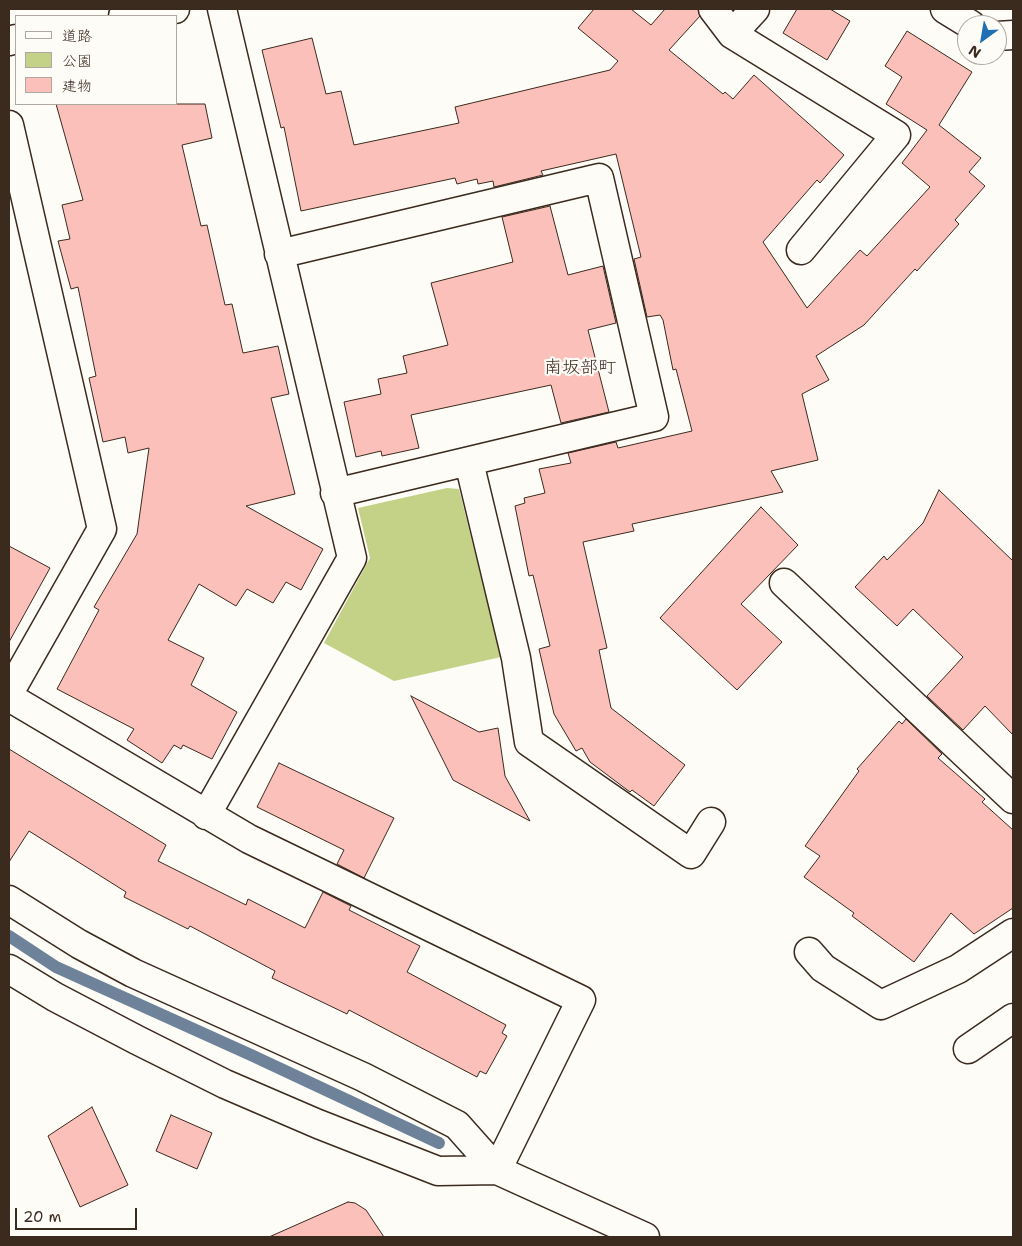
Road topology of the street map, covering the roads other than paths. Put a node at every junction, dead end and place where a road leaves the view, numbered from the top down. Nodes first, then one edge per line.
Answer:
1 (175, 9) edge
2 (222, 9) edge
3 (713, 9) edge
4 (755, 9) edge
5 (945, 9) edge
6 (130, 15) edge
7 (957, 16) edge
8 (732, 34) junction
9 (9, 125) edge
10 (801, 250) dead end
11 (279, 254) junction
12 (469, 462) junction
13 (336, 493) junction
14 (784, 583) dead end
15 (9, 695) edge
16 (1013, 799) edge
17 (206, 815) junction
18 (711, 822) dead end
19 (9, 900) edge
20 (1013, 933) edge
21 (809, 952) dead end
22 (9, 969) edge
23 (1011, 1024) edge
24 (968, 1049) dead end
25 (497, 1170) junction
26 (645, 1237) edge

1 - 6 street
2 - 11 street
3 - 8 street
4 - 8 street
5 - 7 street
8 - 10 street
9 - 15 street
11 - 12 street
11 - 13 street
12 - 13 street
12 - 18 street
13 - 17 street
14 - 16 street
15 - 17 street
17 - 25 street
19 - 25 street
20 - 21 street
22 - 25 street
23 - 24 street
25 - 26 street

